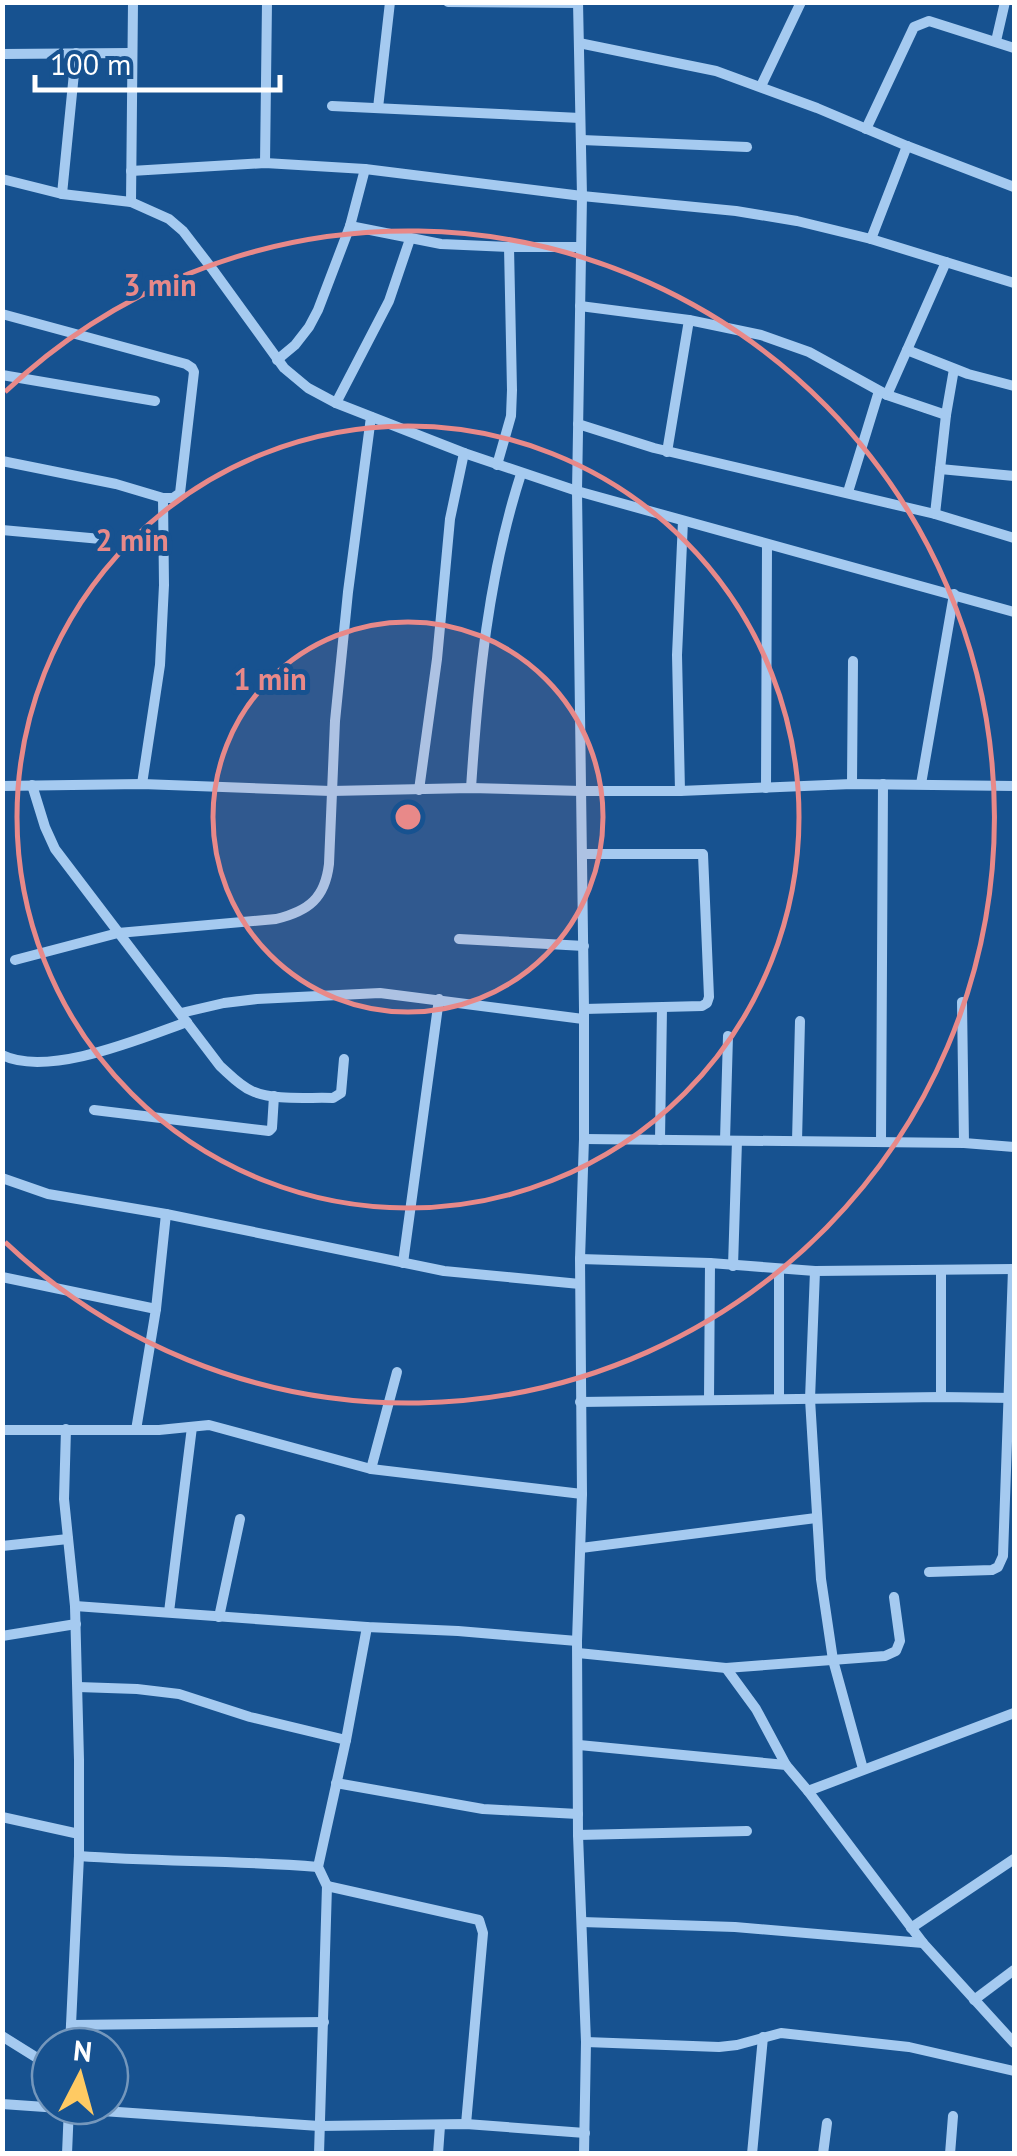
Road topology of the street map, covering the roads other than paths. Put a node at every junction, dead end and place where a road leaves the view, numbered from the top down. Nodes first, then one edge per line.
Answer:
1 (132, 2) edge
2 (267, 2) edge
3 (390, 2) edge
4 (448, 2) edge
5 (801, 2) edge
6 (1004, 2) edge
7 (578, 3) edge
8 (996, 41) junction
9 (579, 43) junction
10 (1014, 48) edge
11 (76, 53) junction
12 (131, 53) junction
13 (2, 54) edge
14 (762, 86) junction
15 (332, 106) dead end
16 (378, 108) junction
17 (580, 118) junction
18 (866, 128) junction
19 (582, 140) junction
20 (906, 146) junction
21 (747, 147) dead end
22 (265, 164) junction
23 (365, 168) junction
24 (131, 170) junction
25 (2, 179) edge
26 (1014, 187) edge
27 (62, 194) junction
28 (582, 196) junction
29 (132, 202) junction
30 (350, 226) junction
31 (871, 238) junction
32 (410, 239) junction
33 (582, 247) junction
34 (509, 248) junction
35 (946, 262) junction
36 (1014, 283) edge
37 (580, 306) junction
38 (4, 314) edge
39 (689, 320) junction
40 (2, 329) edge
41 (908, 350) junction
42 (277, 360) junction
43 (954, 369) junction
44 (2, 376) edge
45 (1014, 386) edge
46 (883, 393) junction
47 (156, 401) dead end
48 (336, 404) junction
49 (946, 414) junction
50 (371, 418) junction
51 (578, 424) junction
52 (668, 452) junction
53 (464, 453) junction
54 (2, 461) edge
55 (497, 465) junction
56 (940, 469) junction
57 (521, 474) junction
58 (1014, 476) edge
59 (577, 491) junction
60 (848, 492) junction
61 (163, 498) junction
62 (935, 514) junction
63 (682, 521) junction
64 (2, 530) edge
65 (1014, 538) edge
66 (101, 539) dead end
67 (767, 545) junction
68 (954, 594) junction
69 (1014, 612) edge
70 (852, 661) dead end
71 (142, 784) junction
72 (852, 784) junction
73 (883, 784) junction
74 (921, 784) junction
75 (32, 785) junction
76 (2, 786) edge
77 (1014, 786) edge
78 (471, 788) junction
79 (766, 788) junction
80 (332, 790) junction
81 (419, 790) junction
82 (581, 791) junction
83 (680, 791) junction
84 (583, 854) junction
85 (118, 934) junction
86 (459, 939) dead end
87 (584, 946) junction
88 (15, 960) dead end
89 (439, 999) junction
90 (962, 1002) dead end
91 (662, 1008) junction
92 (583, 1014) junction
93 (184, 1018) junction
94 (800, 1021) dead end
95 (728, 1036) dead end
96 (2, 1054) edge
97 (344, 1058) dead end
98 (274, 1096) junction
99 (94, 1110) dead end
100 (584, 1140) junction
101 (660, 1140) junction
102 (731, 1140) junction
103 (797, 1141) junction
104 (881, 1142) junction
105 (964, 1143) junction
106 (1014, 1146) edge
107 (2, 1178) edge
108 (166, 1214) junction
109 (580, 1259) junction
110 (403, 1263) junction
111 (710, 1263) junction
112 (734, 1266) junction
113 (779, 1269) junction
114 (1014, 1269) edge
115 (942, 1270) junction
116 (815, 1271) junction
117 (2, 1277) edge
118 (580, 1284) junction
119 (156, 1309) junction
120 (397, 1372) dead end
121 (941, 1397) junction
122 (1011, 1398) edge
123 (779, 1399) junction
124 (709, 1400) junction
125 (810, 1400) junction
126 (580, 1402) junction
127 (192, 1426) junction
128 (2, 1430) edge
129 (66, 1430) junction
130 (136, 1430) junction
131 (371, 1469) junction
132 (582, 1494) junction
133 (816, 1518) junction
134 (240, 1519) dead end
135 (68, 1539) junction
136 (2, 1546) edge
137 (580, 1548) junction
138 (928, 1572) dead end
139 (894, 1597) dead end
140 (75, 1606) junction
141 (170, 1612) junction
142 (218, 1617) junction
143 (76, 1624) junction
144 (367, 1627) junction
145 (2, 1636) edge
146 (578, 1647) junction
147 (833, 1660) junction
148 (726, 1668) junction
149 (78, 1687) junction
150 (1014, 1713) edge
151 (346, 1740) junction
152 (579, 1745) junction
153 (786, 1765) junction
154 (862, 1770) junction
155 (336, 1783) junction
156 (808, 1791) junction
157 (578, 1814) junction
158 (2, 1817) edge
159 (748, 1831) dead end
160 (79, 1834) junction
161 (578, 1835) junction
162 (79, 1856) junction
163 (1014, 1859) edge
164 (318, 1867) junction
165 (327, 1886) junction
166 (582, 1922) junction
167 (911, 1928) junction
168 (923, 1944) junction
169 (1014, 1970) edge
170 (974, 2000) junction
171 (324, 2022) junction
172 (71, 2025) joint
173 (2, 2036) edge
174 (764, 2037) junction
175 (586, 2042) junction
176 (1014, 2043) edge
177 (30, 2054) edge
178 (1014, 2071) edge
179 (2, 2104) edge
180 (30, 2105) edge
181 (130, 2112) edge
182 (952, 2116) dead end
183 (827, 2123) dead end
184 (466, 2124) junction
185 (68, 2126) edge
186 (320, 2126) junction
187 (440, 2126) junction
188 (585, 2133) junction
189 (67, 2154) edge
190 (319, 2154) edge
191 (438, 2154) edge
192 (584, 2154) edge
193 (752, 2154) edge
194 (823, 2154) edge
195 (950, 2154) edge

1 - 12 street
2 - 22 street
3 - 16 street
4 - 7 street
5 - 14 street
6 - 8 street
7 - 9 street
8 - 10 street
8 - 18 street
9 - 14 street
9 - 17 street
11 - 12 street
11 - 13 street
11 - 27 street
12 - 24 street
14 - 18 street
15 - 16 street
16 - 17 street
17 - 19 street
18 - 20 street
19 - 21 street
19 - 28 street
20 - 26 street
20 - 31 street
22 - 23 street
22 - 24 street
23 - 28 street
23 - 30 street
24 - 29 street
25 - 27 street
27 - 29 street
28 - 31 street
28 - 33 street
29 - 42 street
30 - 32 street
30 - 42 street
31 - 35 street
32 - 34 street
32 - 48 street
33 - 34 street
33 - 37 street
34 - 55 street
35 - 36 street
35 - 41 street
37 - 39 street
37 - 51 street
38 - 40 street
38 - 61 street
39 - 46 street
39 - 52 street
41 - 43 street
41 - 46 street
42 - 48 street
43 - 45 street
43 - 49 street
44 - 47 street
46 - 49 street
46 - 60 street
48 - 50 street
49 - 56 street
50 - 53 street
50 - 80 street
51 - 52 street
51 - 59 street
52 - 60 street
53 - 55 street
53 - 81 street
54 - 61 street
55 - 57 street
56 - 58 street
56 - 62 street
57 - 59 street
57 - 78 street
59 - 63 street
59 - 82 street
60 - 62 street
61 - 71 street
62 - 65 street
63 - 67 street
63 - 83 street
64 - 66 street
67 - 68 street
67 - 79 street
68 - 69 street
68 - 74 street
70 - 72 street
71 - 75 street
71 - 80 street
72 - 73 street
72 - 79 street
73 - 74 street
73 - 104 street
74 - 77 street
75 - 76 street
75 - 85 street
78 - 81 street
78 - 82 street
79 - 83 street
80 - 81 street
80 - 85 street
82 - 83 street
82 - 84 street
84 - 87 street
84 - 91 street
85 - 88 street
85 - 93 street
86 - 87 street
87 - 92 street
89 - 92 street
89 - 93 street
89 - 110 street
90 - 105 street
91 - 92 street
91 - 101 street
92 - 100 street
93 - 96 street
93 - 98 street
94 - 103 street
95 - 102 street
97 - 98 street
98 - 99 street
100 - 101 street
100 - 109 street
101 - 102 street
102 - 103 street
102 - 112 street
103 - 104 street
104 - 105 street
105 - 106 street
107 - 108 street
108 - 110 street
108 - 119 street
109 - 111 street
109 - 118 street
110 - 118 street
111 - 112 street
111 - 124 street
112 - 113 street
113 - 116 street
113 - 123 street
114 - 115 street
114 - 122 street
115 - 116 street
115 - 121 street
116 - 125 street
117 - 119 street
118 - 126 street
119 - 130 street
120 - 131 street
121 - 122 street
121 - 125 street
122 - 138 street
123 - 124 street
123 - 125 street
124 - 126 street
125 - 133 street
126 - 132 street
127 - 130 street
127 - 131 street
127 - 141 street
128 - 129 street
129 - 130 street
129 - 135 street
131 - 132 street
132 - 137 street
133 - 137 street
133 - 147 street
134 - 142 street
135 - 136 street
135 - 140 street
137 - 146 street
139 - 147 street
140 - 141 street
140 - 143 street
141 - 142 street
142 - 144 street
143 - 145 street
143 - 149 street
144 - 146 street
144 - 151 street
146 - 148 street
146 - 152 street
147 - 148 street
147 - 154 street
148 - 153 street
149 - 151 street
149 - 160 street
150 - 154 street
151 - 155 street
152 - 153 street
152 - 157 street
153 - 156 street
154 - 156 street
155 - 157 street
155 - 164 street
156 - 167 street
157 - 161 street
158 - 160 street
159 - 161 street
160 - 162 street
161 - 166 street
162 - 164 street
162 - 172 street
163 - 167 street
164 - 165 street
165 - 171 street
165 - 184 street
166 - 168 street
166 - 175 street
167 - 168 street
168 - 170 street
169 - 170 street
170 - 176 street
171 - 172 street
171 - 186 street
173 - 177 street
174 - 175 street
174 - 178 street
174 - 193 street
175 - 188 street
179 - 180 street
181 - 186 street
182 - 195 street
183 - 194 street
184 - 187 street
184 - 188 street
185 - 189 street
186 - 187 street
186 - 190 street
187 - 191 street
188 - 192 street

